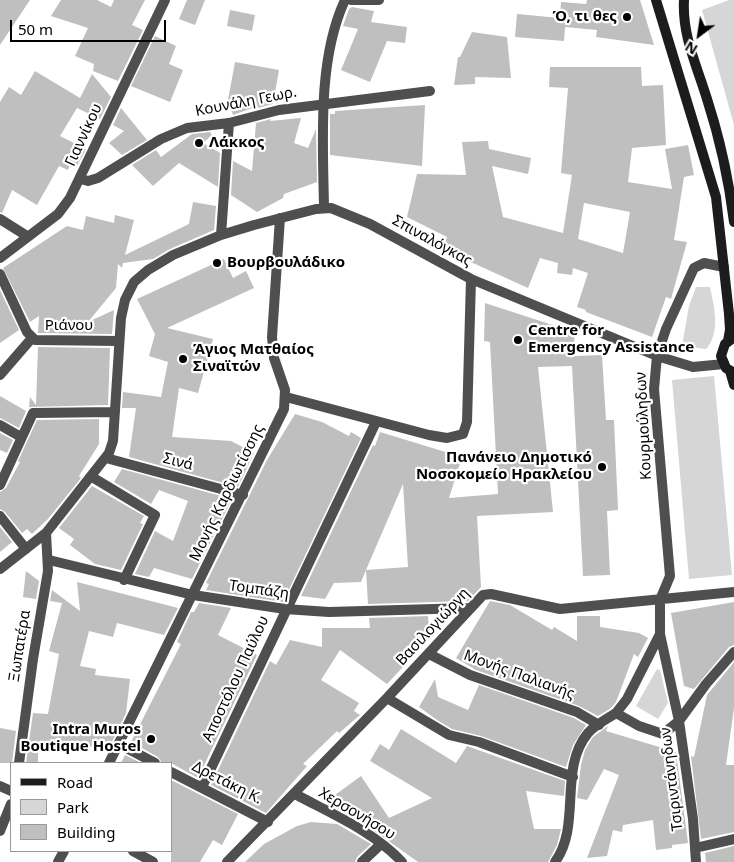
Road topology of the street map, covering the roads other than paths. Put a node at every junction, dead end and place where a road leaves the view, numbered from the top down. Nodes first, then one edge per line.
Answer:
1 (165, 0) edge
2 (345, 0) edge
3 (352, 0) edge
4 (379, 0) edge
5 (656, 0) edge
6 (684, 0) edge
7 (430, 91) dead end
8 (324, 104) junction
9 (229, 123) junction
10 (81, 179) junction
11 (324, 208) junction
12 (280, 218) junction
13 (0, 219) edge
14 (734, 222) edge
15 (221, 235) junction
16 (27, 236) junction
17 (0, 258) edge
18 (724, 267) junction
19 (0, 274) edge
20 (471, 279) junction
21 (32, 338) junction
22 (731, 339) edge
23 (119, 341) junction
24 (657, 356) junction
25 (729, 369) edge
26 (0, 375) edge
27 (734, 385) edge
28 (286, 397) junction
29 (115, 412) junction
30 (376, 422) junction
31 (0, 425) edge
32 (20, 437) junction
33 (106, 458) junction
34 (92, 477) junction
35 (0, 485) edge
36 (243, 495) junction
37 (0, 516) edge
38 (42, 536) junction
39 (26, 549) junction
40 (48, 560) junction
41 (0, 569) edge
42 (124, 580) junction
43 (734, 592) edge
44 (193, 596) junction
45 (660, 600) junction
46 (469, 608) junction
47 (285, 609) junction
48 (660, 634) junction
49 (734, 652) edge
50 (429, 654) junction
51 (387, 698) junction
52 (616, 713) junction
53 (679, 721) junction
54 (599, 725) junction
55 (119, 744) junction
56 (19, 762) edge
57 (110, 762) edge
58 (153, 762) edge
59 (172, 772) edge
60 (573, 777) junction
61 (202, 787) junction
62 (295, 794) junction
63 (10, 806) edge
64 (268, 822) junction
65 (0, 831) edge
66 (734, 838) edge
67 (381, 844) junction
68 (695, 848) junction
69 (135, 852) edge
70 (153, 862) edge
71 (227, 862) edge
72 (362, 862) edge
73 (402, 862) edge
74 (555, 862) edge
75 (696, 862) edge

1 - 10 street, Γιαννίκου
2 - 8 street
3 - 4 street
5 - 18 main road
6 - 14 main road
7 - 8 street, Κουνάλη Γεωρ.
8 - 9 street, Κουνάλη Γεωρ.
8 - 11 street
9 - 10 street, Κουνάλη Γεωρ.
9 - 15 street
10 - 16 street, Γιαννίκου
11 - 12 street
11 - 20 street, Σπιναλόγκας
12 - 15 street
12 - 28 street
13 - 16 street
15 - 23 street
16 - 17 street, Γιαννίκου
18 - 22 main road
18 - 24 street, Κουρμούληδων
19 - 21 street, Ριάνου
20 - 24 street, Σπιναλόγκας
20 - 30 street
21 - 23 street, Ριάνου
21 - 26 street
22 - 25 main road
23 - 29 street
24 - 25 street, Σπιναλόγκας
24 - 45 street, Κουρμούληδων
25 - 27 main road
28 - 30 street
28 - 36 street, Μονής Καρδιωτίσσης
29 - 32 street
29 - 33 street
30 - 47 street, Αποστόλου Παύλου
31 - 32 street
32 - 35 street
33 - 34 street
33 - 36 street, Σινά
34 - 38 street
34 - 42 street
36 - 44 street, Μονής Καρδιωτίσσης
37 - 39 street
38 - 39 street
38 - 40 street, Ξωπατέρα
39 - 41 street
40 - 42 street, Τομπάζη
40 - 56 street, Ξωπατέρα
42 - 44 street, Τομπάζη
43 - 45 street, Βασιλογιώργη
44 - 47 street, Τομπάζη
44 - 55 street, Μονής Καρδιωτίσσης
45 - 46 street, Βασιλογιώργη
45 - 48 street, Κουρμούληδων
46 - 47 street, Τομπάζη
46 - 50 street, Βασιλογιώργη
47 - 61 street, Αποστόλου Παύλου
48 - 52 street
48 - 53 street
49 - 53 street, Τσιριντάνηδων
50 - 51 street, Βασιλογιώργη
50 - 54 street, Μονής Παλιανής
51 - 60 street
51 - 62 street, Βασιλογιώργη
52 - 53 street
52 - 54 street
53 - 68 street, Τσιριντάνηδων
54 - 60 street
55 - 57 street, Μονής Καρδιωτίσσης
55 - 58 street
59 - 61 street, Δρετάκη Κ.
60 - 74 street
61 - 64 street, Δρετάκη Κ.
62 - 64 street, Βασιλογιώργη
62 - 67 street, Χερσονήσου
63 - 65 street
64 - 71 street, Βασιλογιώργη
66 - 68 street
67 - 72 street
67 - 73 street, Χερσονήσου
68 - 75 street, Τσιριντάνηδων
69 - 70 street

